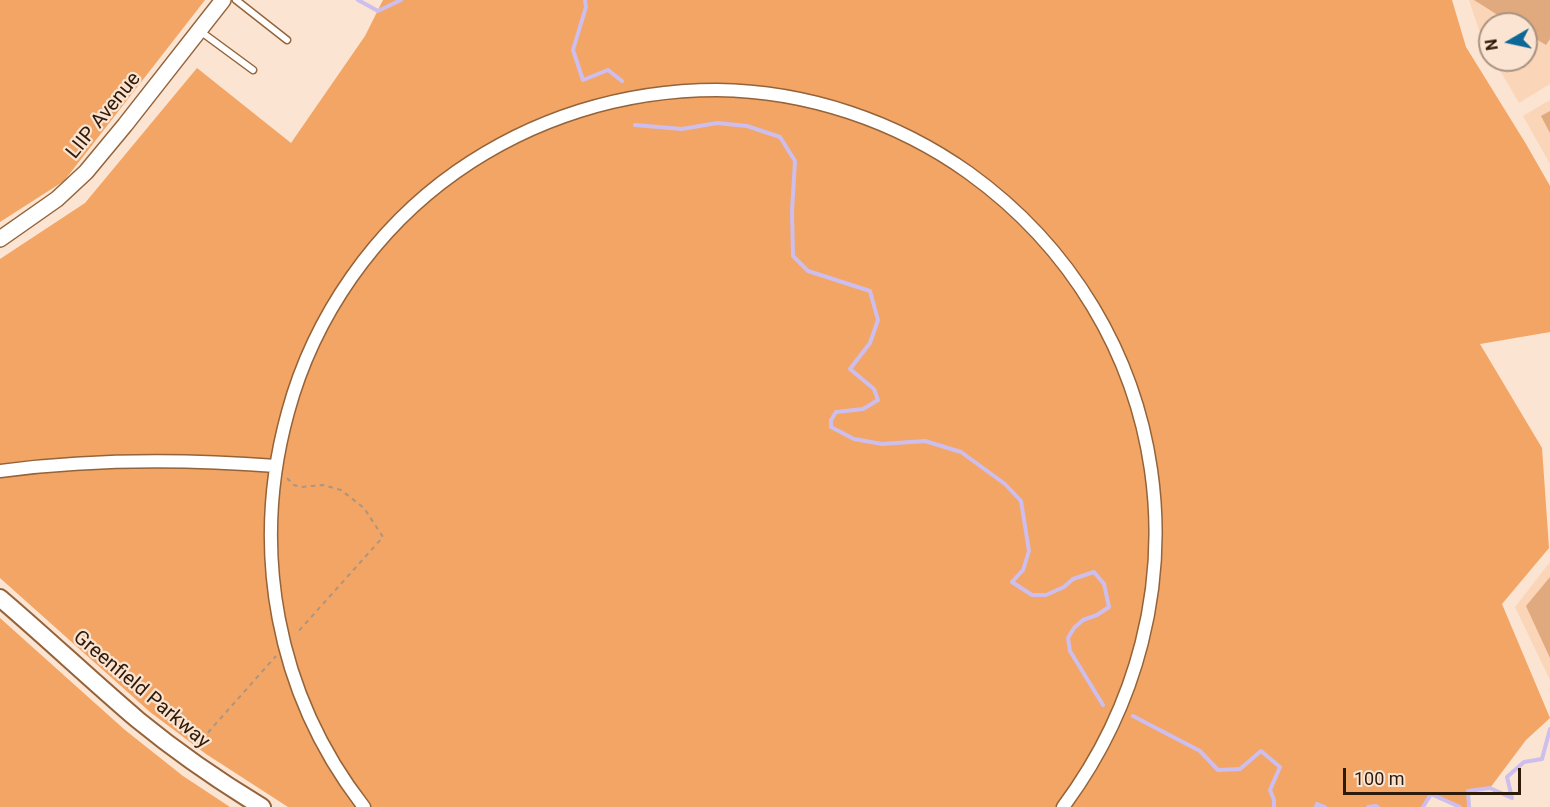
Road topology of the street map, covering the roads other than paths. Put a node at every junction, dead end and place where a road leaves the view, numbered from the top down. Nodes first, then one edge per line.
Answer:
1 (223, 0) edge
2 (236, 0) edge
3 (200, 31) junction
4 (287, 40) dead end
5 (253, 70) dead end
6 (0, 239) edge
7 (276, 466) junction
8 (0, 471) edge
9 (0, 598) edge
10 (262, 807) edge
11 (364, 807) edge
12 (1063, 807) edge

1 - 3 street, LIIP Avenue
2 - 4 lane
3 - 5 lane
3 - 6 street, LIIP Avenue
7 - 8 street
7 - 11 street
7 - 12 street
9 - 10 main road, Greenfield Parkway

